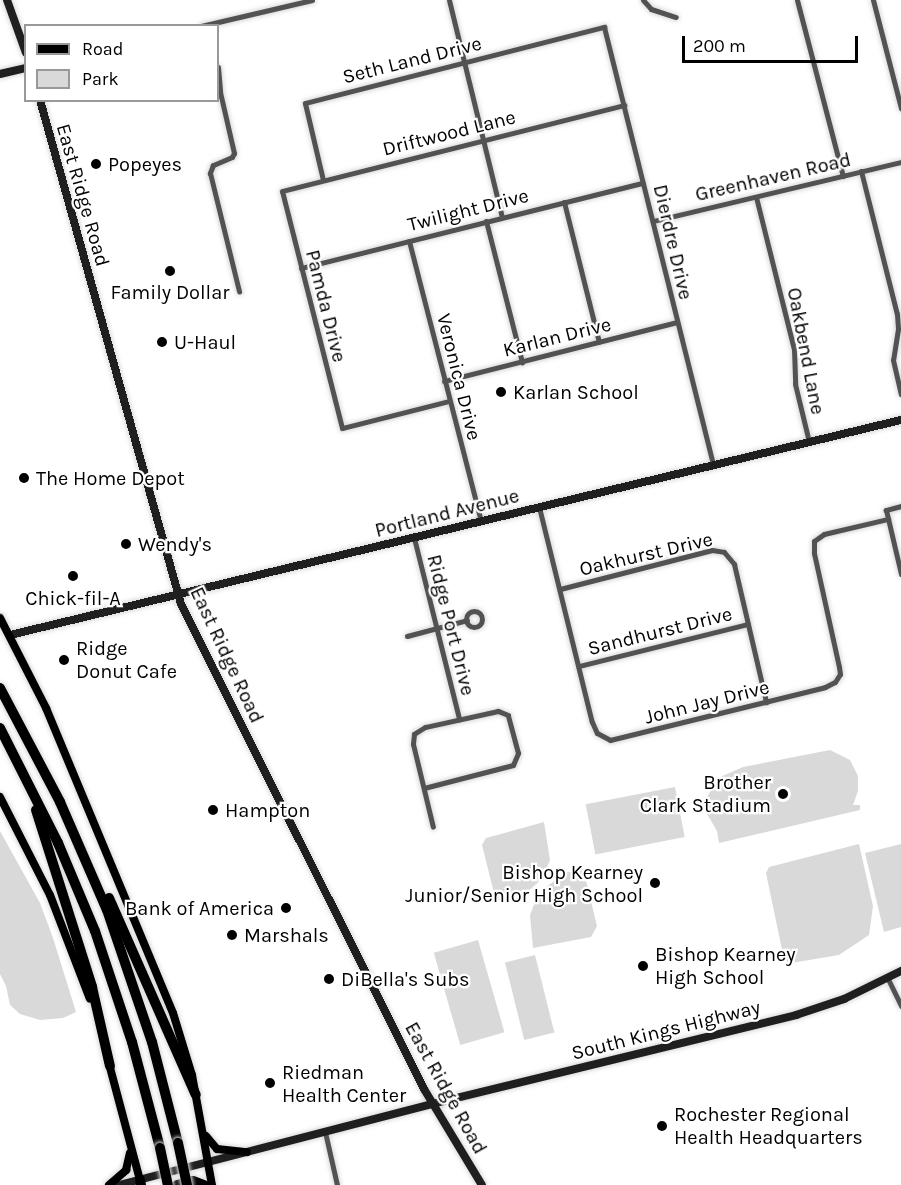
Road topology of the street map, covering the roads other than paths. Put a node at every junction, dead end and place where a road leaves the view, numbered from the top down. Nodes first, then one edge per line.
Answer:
1 (7, 0) edge
2 (312, 0) edge
3 (449, 0) edge
4 (643, 0) edge
5 (797, 0) edge
6 (873, 0) edge
7 (676, 17) dead end
8 (210, 24) edge
9 (604, 27) joint
10 (24, 47) edge
11 (464, 62) junction
12 (24, 68) edge
13 (0, 74) edge
14 (219, 80) edge
15 (41, 102) edge
16 (624, 105) junction
17 (901, 108) edge
18 (483, 140) junction
19 (901, 162) edge
20 (861, 171) junction
21 (843, 176) junction
22 (323, 180) junction
23 (643, 183) junction
24 (282, 191) joint
25 (756, 197) junction
26 (564, 202) junction
27 (502, 217) junction
28 (486, 221) junction
29 (652, 221) junction
30 (409, 241) junction
31 (301, 268) junction
32 (239, 291) dead end
33 (677, 322) junction
34 (599, 342) junction
35 (522, 362) junction
36 (444, 381) junction
37 (901, 394) edge
38 (449, 401) junction
39 (901, 420) edge
40 (809, 442) junction
41 (713, 465) junction
42 (901, 506) edge
43 (539, 507) junction
44 (888, 519) junction
45 (481, 521) junction
46 (414, 538) junction
47 (901, 574) edge
48 (560, 589) junction
49 (178, 594) junction
50 (0, 618) edge
51 (467, 620) dead end
52 (748, 624) junction
53 (436, 628) junction
54 (9, 635) junction
55 (407, 636) dead end
56 (0, 638) edge
57 (579, 666) junction
58 (0, 688) edge
59 (766, 702) junction
60 (459, 719) junction
61 (3, 733) edge
62 (424, 788) junction
63 (0, 797) edge
64 (69, 822) junction
65 (433, 827) dead end
66 (901, 971) edge
67 (888, 979) junction
68 (899, 997) edge
69 (901, 1006) edge
70 (110, 1066) junction
71 (196, 1095) junction
72 (432, 1104) junction
73 (202, 1129) junction
74 (325, 1132) junction
75 (129, 1140) junction
76 (247, 1152) junction
77 (208, 1162) junction
78 (141, 1182) edge
79 (109, 1185) edge
80 (119, 1185) edge
81 (168, 1185) edge
82 (177, 1185) edge
83 (187, 1185) edge
84 (204, 1185) edge
85 (212, 1185) edge
86 (337, 1185) edge
87 (482, 1185) edge

1 - 10 main road
2 - 8 street
3 - 11 street
4 - 7 street
5 - 21 street
6 - 17 street
9 - 11 street, Seth Land Drive
9 - 16 street, Dierdre Drive
11 - 18 street
11 - 22 street, Seth Land Drive
12 - 13 main road
14 - 32 street
15 - 49 main road, East Ridge Road
16 - 18 street, Driftwood Lane
16 - 23 street, Dierdre Drive
18 - 22 street, Driftwood Lane
18 - 27 street
19 - 20 street, Greenhaven Road
20 - 21 street, Greenhaven Road
20 - 37 street
21 - 25 street, Greenhaven Road
22 - 24 street, Driftwood Lane
23 - 26 street, Twilight Drive
23 - 29 street, Dierdre Drive
24 - 31 street, Pamda Drive
25 - 29 street, Greenhaven Road
25 - 40 street, Oakbend Lane
26 - 27 street, Twilight Drive
26 - 34 street
27 - 28 street, Twilight Drive
28 - 30 street, Twilight Drive
28 - 35 street
29 - 33 street, Dierdre Drive
30 - 31 street, Twilight Drive
30 - 36 street, Veronica Drive
31 - 38 street, Pamda Drive
33 - 34 street, Karlan Drive
33 - 41 street, Dierdre Drive
34 - 35 street, Karlan Drive
35 - 36 street, Karlan Drive
36 - 38 street, Veronica Drive
38 - 45 street, Veronica Drive
39 - 40 main road, Portland Avenue
40 - 41 main road, Portland Avenue
41 - 43 main road, Portland Avenue
42 - 44 street
43 - 45 main road, Portland Avenue
43 - 48 street, John Jay Drive
44 - 47 street
44 - 59 street, John Jay Drive
45 - 46 main road, Portland Avenue
46 - 49 main road, Portland Avenue
46 - 53 street, Ridge Port Drive
48 - 52 street, Oakhurst Drive
48 - 57 street, John Jay Drive
49 - 54 main road, Portland Avenue
49 - 72 main road, East Ridge Road
50 - 54 main road
51 - 53 street
52 - 57 street, Sandhurst Drive
52 - 59 street, Oakhurst Drive
53 - 55 street
53 - 60 street, Ridge Port Drive
54 - 56 main road, Portland Avenue
54 - 71 main road
57 - 59 street, John Jay Drive
58 - 64 highway
60 - 62 street
60 - 62 street
61 - 70 highway
61 - 81 highway, bridge
62 - 65 street
63 - 70 main road
64 - 71 highway
64 - 83 highway, bridge
66 - 67 main road, South Kings Highway
67 - 68 street
67 - 72 main road, South Kings Highway
68 - 69 street
70 - 75 main road
71 - 73 main road
72 - 74 main road, South Kings Highway
72 - 87 main road, East Ridge Road
73 - 76 main road
73 - 77 main road
74 - 76 main road, South Kings Highway
74 - 86 street
75 - 78 main road
75 - 79 main road
76 - 77 main road, South Kings Highway
77 - 78 main road, South Kings Highway
77 - 85 main road
78 - 80 main road, South Kings Highway
82 - 84 highway

